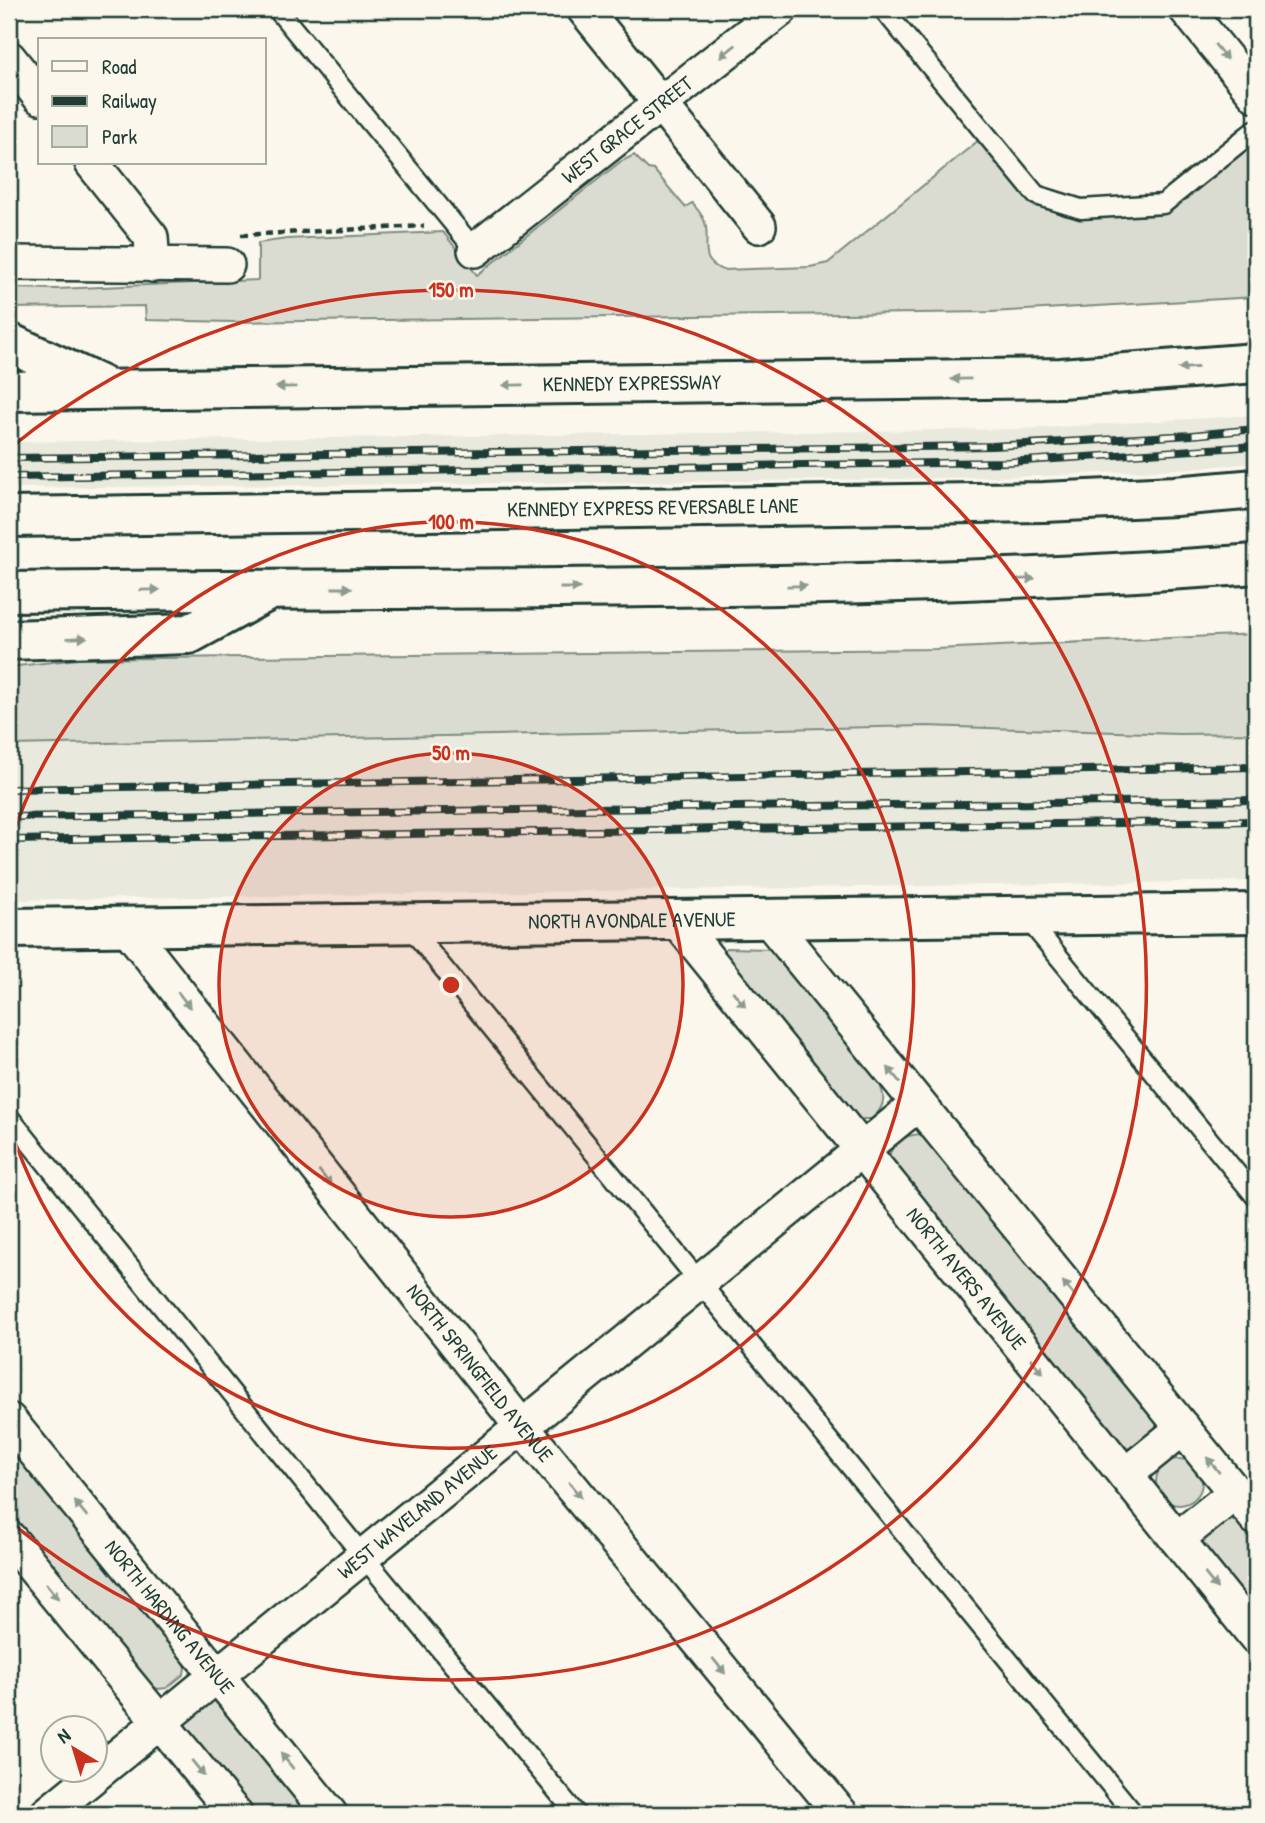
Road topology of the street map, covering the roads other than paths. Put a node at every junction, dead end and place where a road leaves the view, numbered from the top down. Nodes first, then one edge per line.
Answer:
1 (277, 9) edge
2 (584, 9) edge
3 (781, 9) edge
4 (883, 9) edge
5 (1186, 9) edge
6 (9, 58) edge
7 (38, 94) edge
8 (1256, 95) edge
9 (662, 104) junction
10 (1256, 129) edge
11 (93, 164) edge
12 (759, 226) dead end
13 (233, 250) road end
14 (475, 250) joint
15 (9, 263) edge
16 (153, 265) junction
17 (9, 343) edge
18 (1256, 363) edge
19 (109, 389) junction
20 (9, 391) edge
21 (1256, 489) edge
22 (9, 517) edge
23 (1256, 564) edge
24 (274, 588) junction
25 (9, 592) edge
26 (9, 640) edge
27 (1256, 913) edge
28 (1026, 917) junction
29 (767, 918) junction
30 (677, 921) junction
31 (407, 924) junction
32 (126, 926) junction
33 (9, 928) edge
34 (918, 1104) junction
35 (9, 1117) edge
36 (862, 1150) junction
37 (1256, 1197) edge
38 (699, 1283) junction
39 (9, 1420) edge
40 (522, 1427) junction
41 (1183, 1428) junction
42 (1125, 1475) junction
43 (1236, 1492) junction
44 (1256, 1518) edge
45 (9, 1538) edge
46 (1177, 1539) junction
47 (364, 1557) junction
48 (1256, 1637) edge
49 (217, 1676) junction
50 (160, 1723) junction
51 (47, 1814) edge
52 (235, 1814) edge
53 (330, 1814) edge
54 (576, 1814) edge
55 (841, 1814) edge
56 (1134, 1814) edge

1 - 14 lane
2 - 9 street
3 -> 9 street, WEST GRACE STREET
4 - 10 lane
5 -> 8 street
6 - 7 street
9 - 12 street
9 - 14 street, WEST GRACE STREET
11 - 16 street
13 - 16 street
15 - 16 street
17 - 19 main road
18 -> 19 main road, KENNEDY EXPRESSWAY
19 - 20 main road, KENNEDY EXPRESSWAY
21 - 22 main road, KENNEDY EXPRESS REVERSABLE LANE
24 -> 23 main road
25 -> 24 main road
26 -> 24 main road
27 - 28 main road, NORTH AVONDALE AVENUE
28 - 29 main road, NORTH AVONDALE AVENUE
28 - 37 lane
29 - 30 main road, NORTH AVONDALE AVENUE
34 -> 29 street
30 - 31 main road, NORTH AVONDALE AVENUE
30 -> 36 street, NORTH AVERS AVENUE
31 - 32 main road, NORTH AVONDALE AVENUE
31 - 38 lane
32 - 33 main road, NORTH AVONDALE AVENUE
32 -> 40 street, NORTH SPRINGFIELD AVENUE
34 - 36 street, WEST WAVELAND AVENUE
41 -> 34 street
35 - 47 lane
36 - 38 street, WEST WAVELAND AVENUE
36 -> 42 street, NORTH AVERS AVENUE
38 - 40 street, WEST WAVELAND AVENUE
38 - 56 lane
49 -> 39 street, NORTH HARDING AVENUE
40 - 47 street, WEST WAVELAND AVENUE
40 -> 55 street, NORTH SPRINGFIELD AVENUE
41 - 42 street
43 -> 41 street
42 - 46 street, NORTH AVERS AVENUE
43 - 44 street
43 - 46 street
45 -> 50 street
46 -> 48 street, NORTH AVERS AVENUE
47 - 49 street, WEST WAVELAND AVENUE
47 - 54 lane
49 - 50 street, WEST WAVELAND AVENUE
53 -> 49 street, NORTH HARDING AVENUE
50 - 51 street, WEST WAVELAND AVENUE
50 -> 52 street

